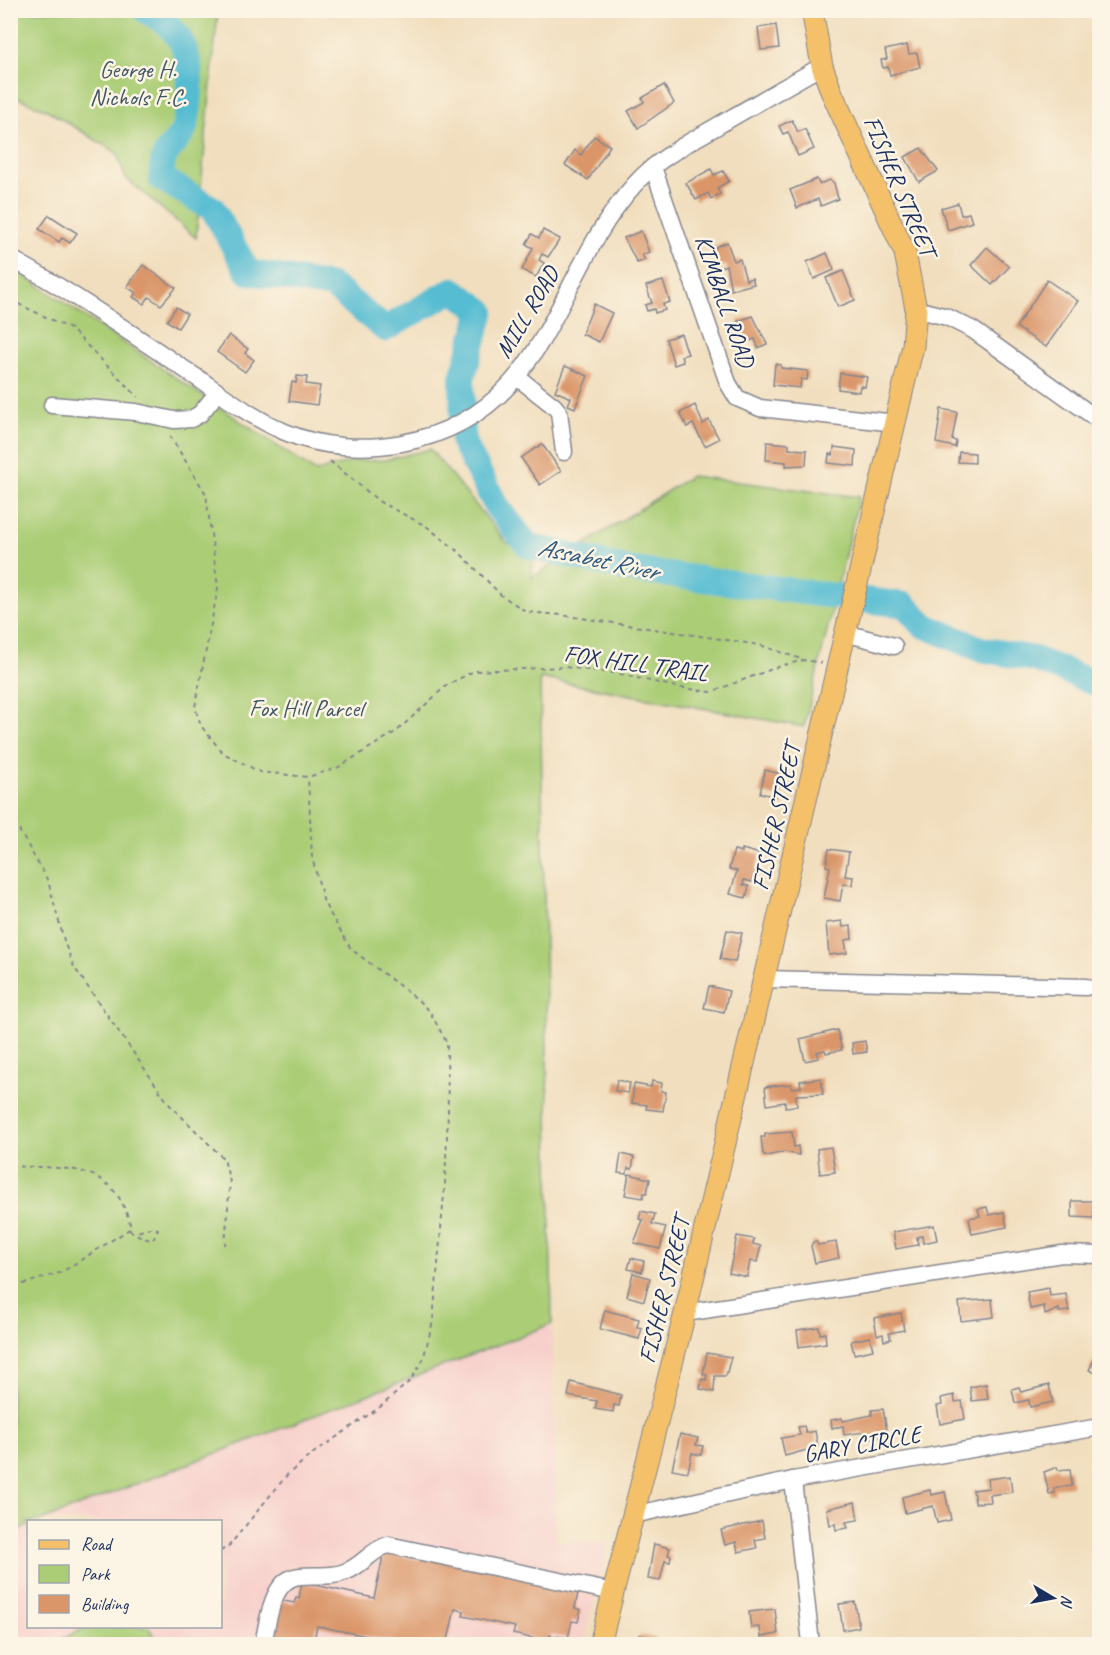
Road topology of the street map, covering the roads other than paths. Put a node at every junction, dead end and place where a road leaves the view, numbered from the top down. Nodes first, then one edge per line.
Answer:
1 (812, 10) edge
2 (822, 66) junction
3 (653, 167) junction
4 (10, 258) edge
5 (916, 309) junction
6 (512, 382) junction
7 (218, 392) junction
8 (52, 405) dead end
9 (1100, 421) edge
10 (896, 423) junction
11 (564, 452) dead end
12 (845, 633) junction
13 (894, 646) dead end
14 (764, 979) junction
15 (1086, 987) dead end
16 (1100, 1255) edge
17 (685, 1313) junction
18 (1100, 1426) edge
19 (793, 1480) junction
20 (633, 1515) junction
21 (613, 1592) junction
22 (263, 1644) edge
23 (600, 1644) edge
24 (811, 1644) edge

1 - 2 main road, FISHER STREET
2 - 3 street, MILL ROAD
2 - 5 main road, FISHER STREET
3 - 6 street, MILL ROAD
3 - 10 street, KIMBALL ROAD
4 - 7 street, MILL ROAD
5 - 9 street
5 - 10 main road, FISHER STREET
6 - 7 street, MILL ROAD
6 - 11 street
7 - 8 street
10 - 12 main road, FISHER STREET
12 - 13 street
12 - 14 main road, FISHER STREET
14 - 15 street
14 - 17 main road, FISHER STREET
16 - 17 street
17 - 20 main road, FISHER STREET
18 - 19 street, GARY CIRCLE
19 - 20 street, GARY CIRCLE
19 - 24 street
20 - 21 main road, FISHER STREET
21 - 22 street
21 - 23 main road, FISHER STREET

